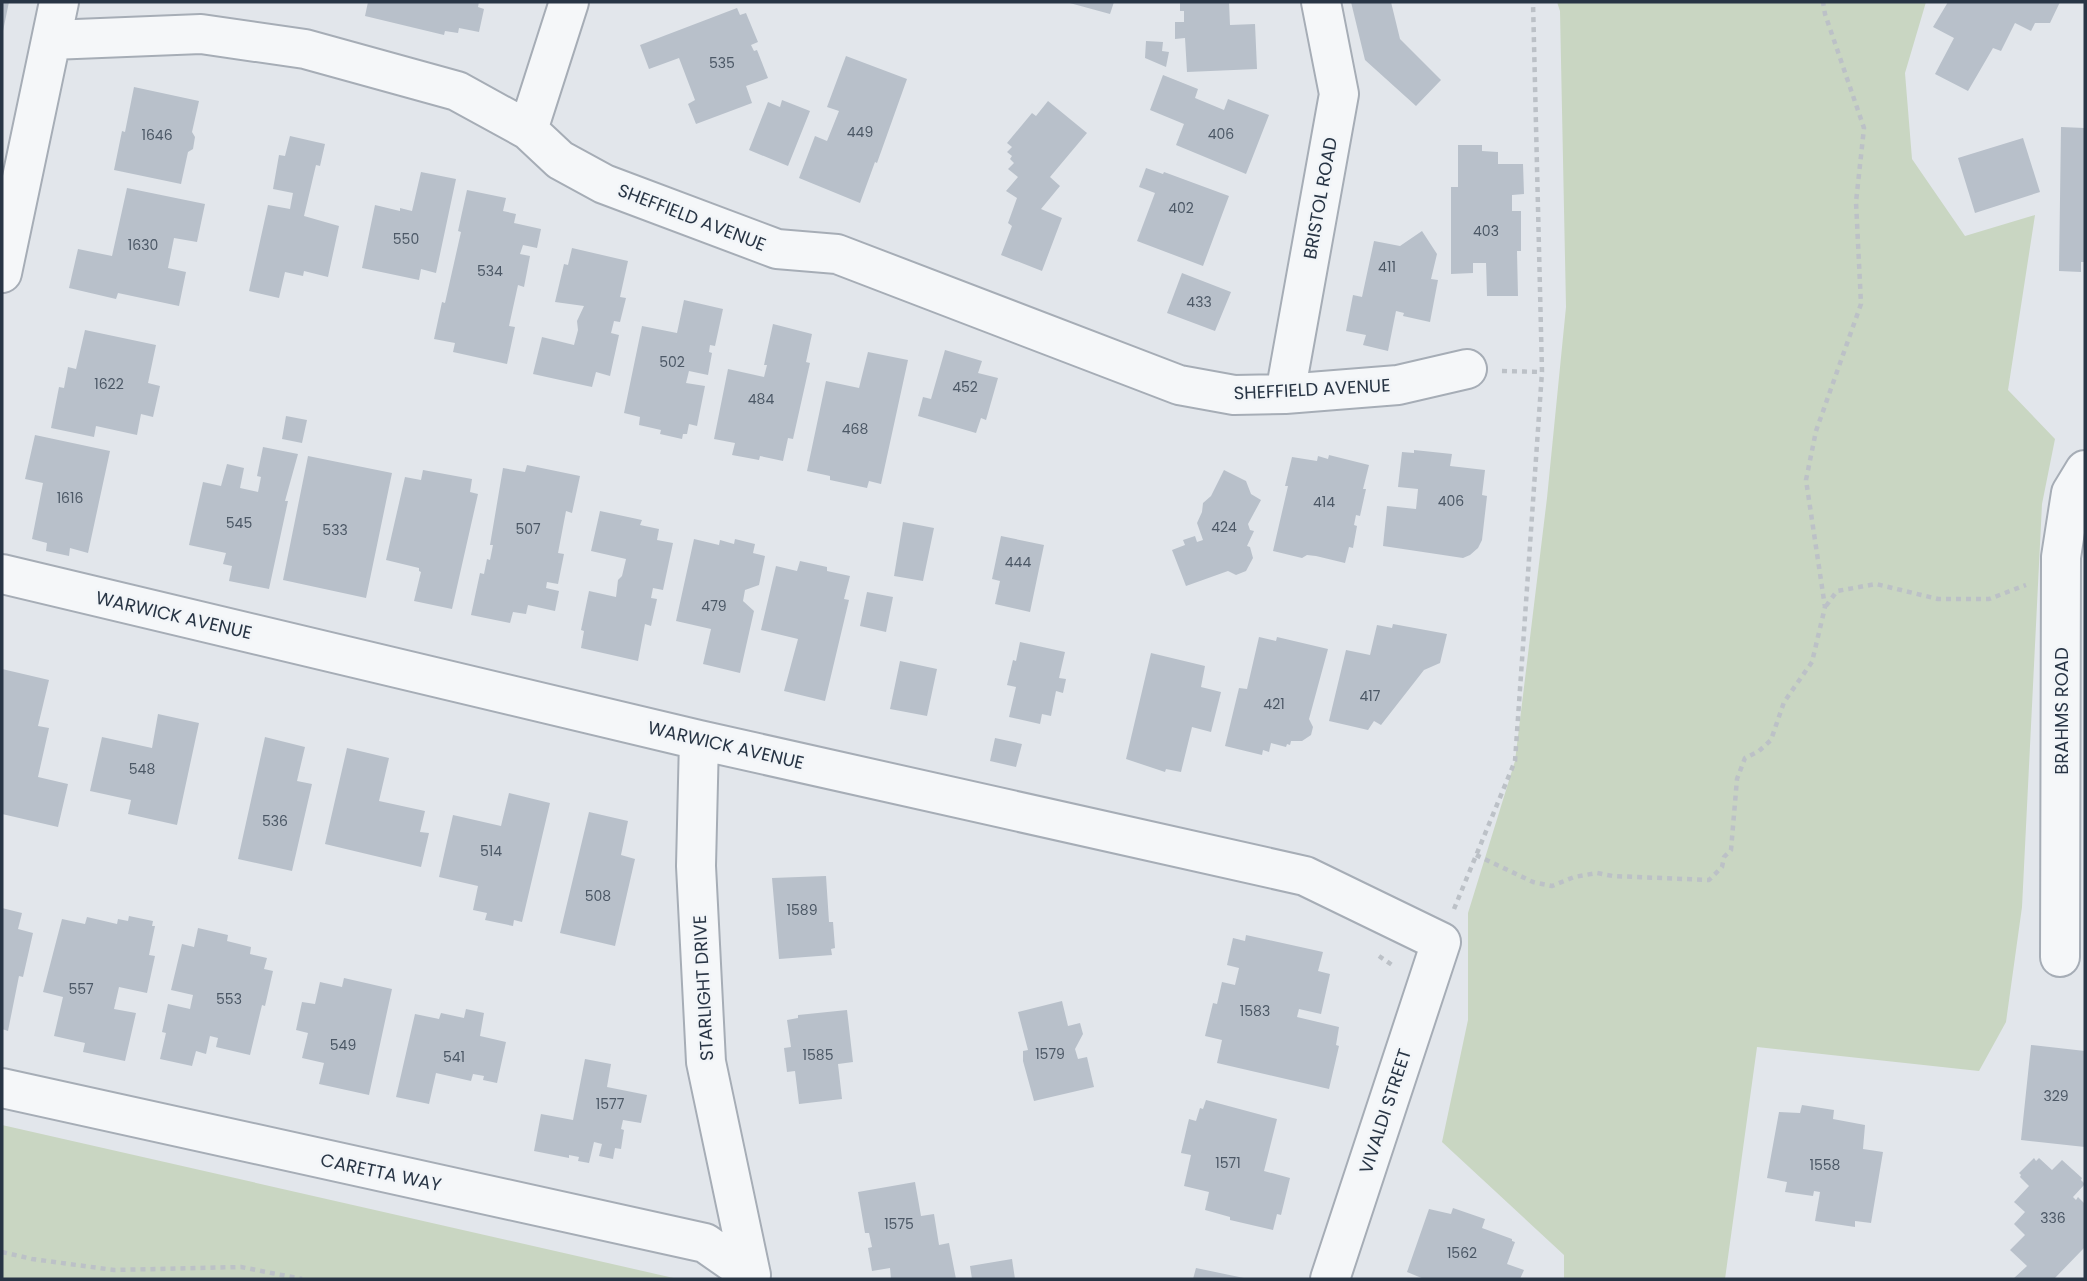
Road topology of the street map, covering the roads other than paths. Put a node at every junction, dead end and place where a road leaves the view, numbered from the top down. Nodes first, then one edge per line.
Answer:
1 (59, 2) edge
2 (569, 2) edge
3 (1321, 2) edge
4 (51, 40) junction
5 (528, 130) junction
6 (2, 273) edge
7 (1467, 369) dead end
8 (1285, 394) junction
9 (2085, 470) edge
10 (2, 574) edge
11 (699, 740) junction
12 (1441, 942) joint
13 (2060, 957) dead end
14 (2, 1088) edge
15 (751, 1275) joint
16 (1330, 1279) edge

1 - 4 street
2 - 5 street
3 - 8 street, BRISTOL ROAD
4 - 5 street, SHEFFIELD AVENUE
4 - 6 street
5 - 8 street, SHEFFIELD AVENUE
7 - 8 street, SHEFFIELD AVENUE
9 - 13 street, BRAHMS ROAD
10 - 11 street, WARWICK AVENUE
11 - 12 street, WARWICK AVENUE
11 - 15 street, STARLIGHT DRIVE
12 - 16 street, VIVALDI STREET
14 - 15 street, CARETTA WAY

